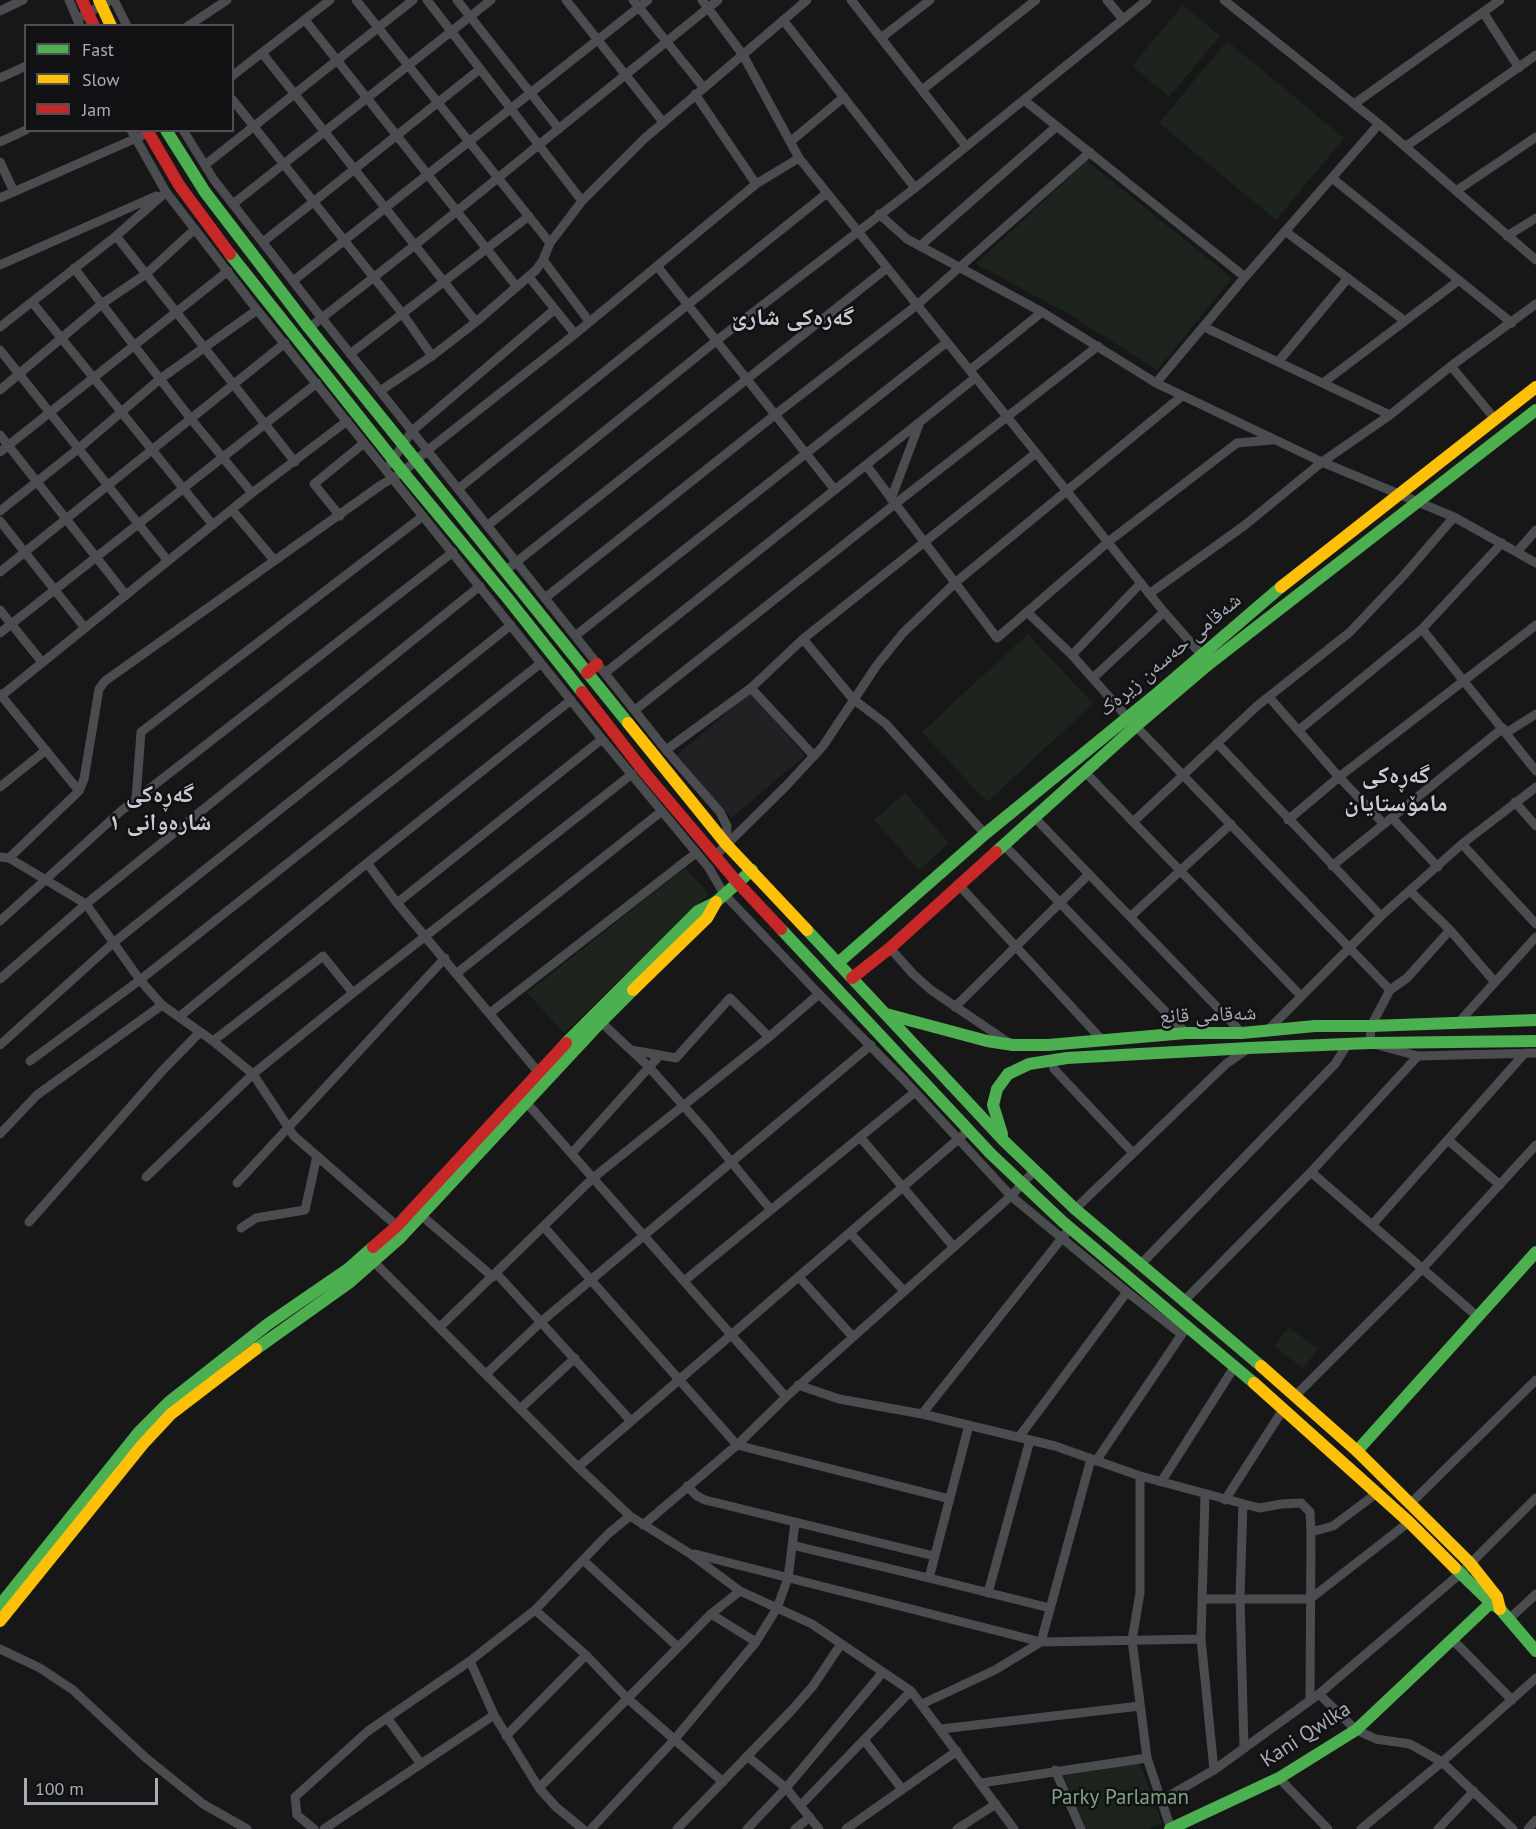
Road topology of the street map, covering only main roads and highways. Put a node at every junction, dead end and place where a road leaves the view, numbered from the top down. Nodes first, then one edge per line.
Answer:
1 (82, 0) edge
2 (106, 1) edge
3 (82, 19) edge
4 (111, 24) edge
5 (147, 132) edge
6 (166, 132) edge
7 (1536, 387) edge
8 (1536, 410) edge
9 (508, 600) junction
10 (498, 609) road end
11 (1205, 659) junction
12 (601, 668) road end
13 (587, 673) junction
14 (1132, 722) junction
15 (752, 870) junction
16 (737, 882) junction
17 (720, 898) junction
18 (838, 963) junction
19 (852, 978) junction
20 (886, 1014) junction
21 (1536, 1020) edge
22 (1536, 1041) edge
23 (1066, 1044) junction
24 (1067, 1059) junction
25 (1004, 1141) junction
26 (462, 1164) junction
27 (1536, 1252) edge
28 (1357, 1451) junction
29 (88, 1504) junction
30 (1496, 1603) junction
31 (0, 1605) edge
32 (0, 1621) edge
33 (1536, 1651) edge
34 (1192, 1825) edge
35 (1171, 1829) edge

1 - 3 main road
2 - 4 main road
5 - 9 main road
6 - 13 main road
7 - 11 main road, شەقامی حەسەن زیرەک
8 - 11 main road, شەقامی حەسەن زیرەک
9 - 10 main road
9 - 16 main road
11 - 14 main road, شەقامی حەسەن زیرەک
12 - 13 main road
13 - 15 main road
14 - 18 main road, شەقامی حەسەن زیرەک
14 - 19 main road, شەقامی حەسەن زیرەک
15 - 16 main road
15 - 18 main road
16 - 17 main road
16 - 30 main road
17 - 26 main road
17 - 26 main road
18 - 19 main road
19 - 20 main road
20 - 23 main road, شەقامی قانع
20 - 25 main road
21 - 23 main road, شەقامی قانع
22 - 24 main road, شەقامی قانع
23 - 24 main road
24 - 25 main road, شەقامی قانع
25 - 28 main road
26 - 29 main road
26 - 29 main road
27 - 28 main road
28 - 30 main road
29 - 31 main road
29 - 32 main road
30 - 33 main road
30 - 34 main road, Kani Qwlka
34 - 35 main road, Kani Qwlka

